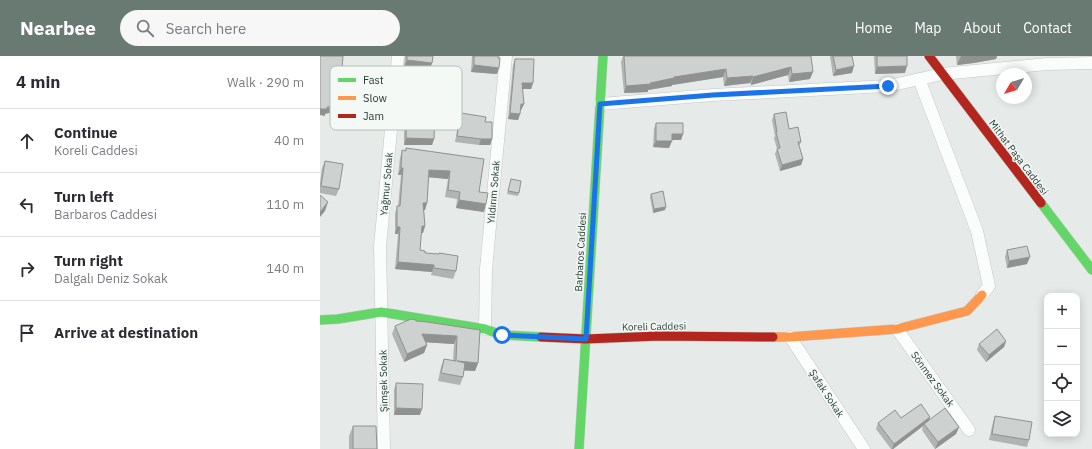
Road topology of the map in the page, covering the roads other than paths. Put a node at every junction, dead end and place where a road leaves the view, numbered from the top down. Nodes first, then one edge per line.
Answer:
1 (398, 56) edge
2 (506, 56) edge
3 (603, 56) edge
4 (929, 56) edge
5 (1092, 63) edge
6 (397, 66) edge
7 (942, 74) junction
8 (919, 79) junction
9 (600, 104) junction
10 (391, 130) edge
11 (1092, 270) edge
12 (982, 295) joint
13 (381, 312) junction
14 (320, 320) edge
15 (485, 329) junction
16 (897, 329) junction
17 (790, 337) junction
18 (586, 339) junction
19 (969, 430) dead end
20 (384, 449) edge
21 (579, 449) edge
22 (864, 449) edge

1 - 6 street, Yağmur Sokak
2 - 15 street, Yıldırım Sokak
3 - 9 street, Barbaros Caddesi
4 - 7 street, Mithat Paşa Caddesi
5 - 7 street
7 - 8 street
7 - 11 street, Mithat Paşa Caddesi
8 - 9 street
8 - 12 street
9 - 18 street, Barbaros Caddesi
10 - 13 street, Yağmur Sokak
12 - 16 street, Koreli Caddesi
13 - 14 street, Koreli Caddesi
13 - 15 street, Koreli Caddesi
13 - 20 street, Şimşek Sokak
15 - 18 street, Koreli Caddesi
16 - 17 street, Koreli Caddesi
16 - 19 street, Sönmez Sokak
17 - 18 street, Koreli Caddesi
17 - 22 street, Şafak Sokak
18 - 21 street, Barbaros Caddesi

